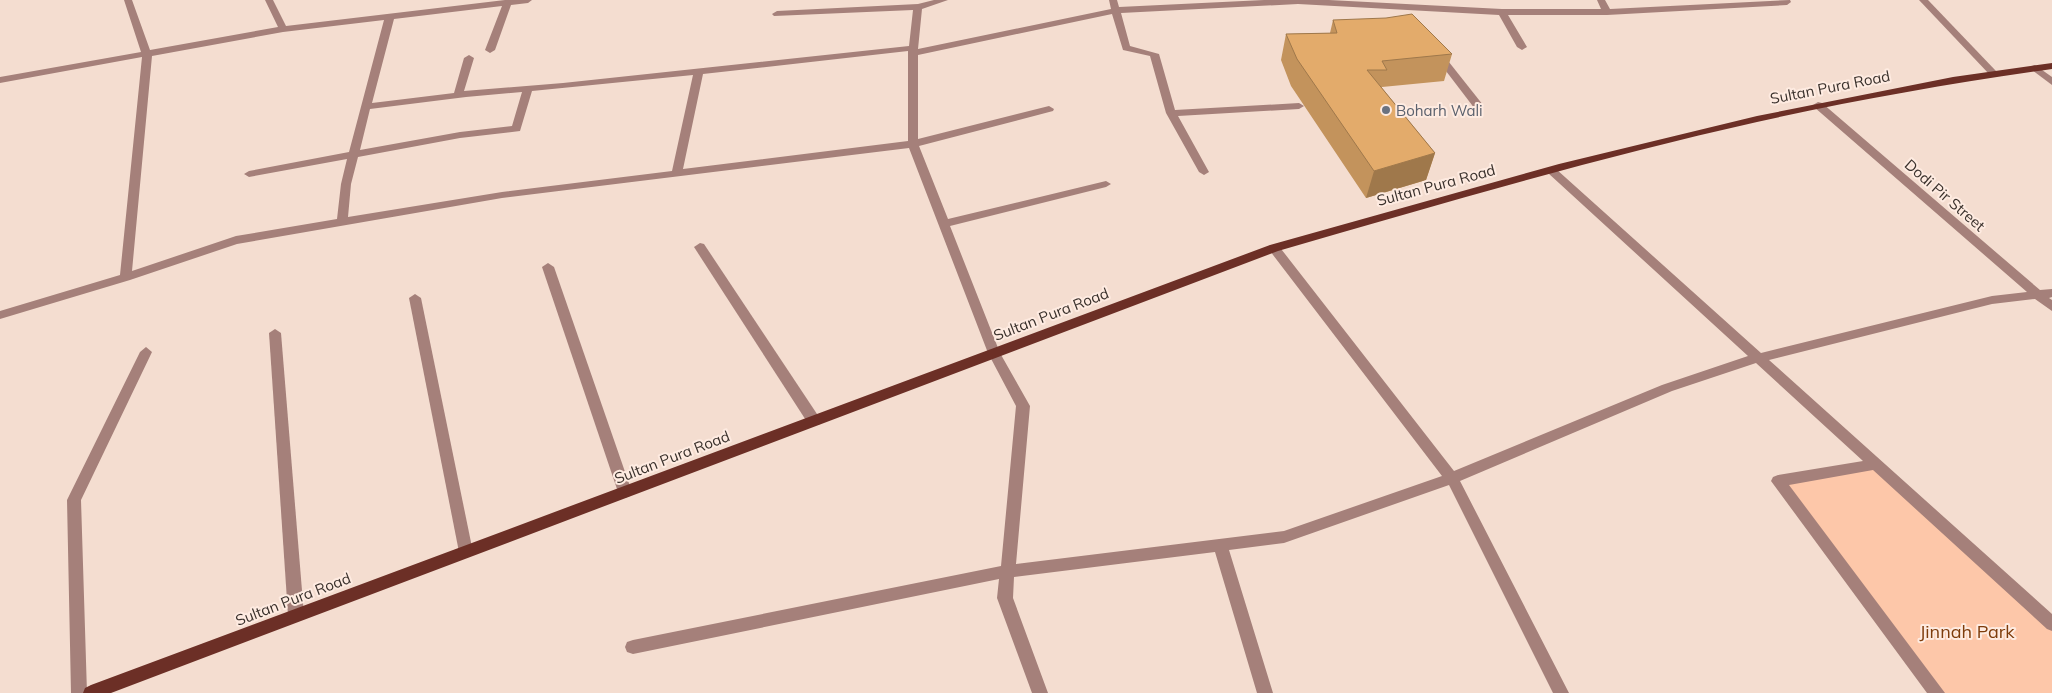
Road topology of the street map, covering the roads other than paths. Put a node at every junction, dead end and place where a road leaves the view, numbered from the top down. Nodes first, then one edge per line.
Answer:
1 (128, 0) edge
2 (269, 0) edge
3 (528, 0) edge
4 (944, 0) edge
5 (1113, 0) edge
6 (1298, 0) edge
7 (1601, 0) edge
8 (1923, 0) edge
9 (508, 2) junction
10 (1788, 2) dead end
11 (914, 3) edge
12 (1398, 7) edge
13 (1117, 10) junction
14 (1502, 12) junction
15 (1607, 12) junction
16 (777, 14) dead end
17 (390, 16) junction
18 (283, 29) junction
19 (1430, 43) edge
20 (1522, 47) dead end
21 (490, 50) dead end
22 (913, 50) junction
23 (147, 54) junction
24 (469, 58) dead end
25 (2052, 66) edge
26 (2035, 68) junction
27 (699, 70) junction
28 (1993, 73) junction
29 (0, 80) edge
30 (2052, 82) edge
31 (528, 89) junction
32 (458, 96) junction
33 (1818, 105) junction
34 (1299, 106) dead end
35 (366, 107) junction
36 (1479, 107) dead end
37 (1049, 109) dead end
38 (1171, 113) junction
39 (914, 144) junction
40 (354, 154) junction
41 (1552, 171) junction
42 (1204, 172) dead end
43 (250, 174) dead end
44 (677, 174) junction
45 (1106, 184) dead end
46 (342, 222) junction
47 (944, 224) junction
48 (700, 247) dead end
49 (1274, 248) junction
50 (548, 267) dead end
51 (126, 278) junction
52 (2052, 293) edge
53 (2037, 294) junction
54 (415, 298) dead end
55 (2052, 306) edge
56 (0, 316) edge
57 (275, 333) dead end
58 (146, 352) dead end
59 (994, 353) junction
60 (1758, 358) junction
61 (814, 421) junction
62 (1875, 464) junction
63 (1452, 478) junction
64 (624, 492) junction
65 (1220, 545) junction
66 (466, 552) junction
67 (1008, 571) junction
68 (296, 615) junction
69 (2052, 624) edge
70 (633, 647) dead end
71 (79, 693) edge
72 (91, 693) edge
73 (1040, 693) edge
74 (1265, 693) edge
75 (1561, 693) edge
76 (1936, 693) edge

1 - 23 street
2 - 18 street
3 - 9 street
4 - 11 street
5 - 13 street
6 - 12 street
6 - 13 street
7 - 15 street
8 - 28 street
9 - 17 street
9 - 21 street
10 - 15 street
11 - 16 street
11 - 22 street
12 - 14 street
13 - 22 street
13 - 38 street
14 - 15 street
14 - 20 street
17 - 18 street
17 - 35 street
18 - 23 street
19 - 36 street
22 - 27 street
22 - 39 street
23 - 29 street
23 - 51 street
24 - 32 street
25 - 26 main road, Sultan Pura Road
26 - 28 main road, Sultan Pura Road
26 - 30 street
27 - 31 street
27 - 44 street
28 - 33 main road, Sultan Pura Road
31 - 32 street
31 - 40 street
32 - 35 street
33 - 41 main road, Sultan Pura Road
33 - 53 street, Dodi Pir Street
34 - 38 street
35 - 40 street
37 - 39 street
38 - 42 street
39 - 44 street
39 - 47 street
40 - 43 street
40 - 46 street
41 - 49 main road, Sultan Pura Road
41 - 60 street
44 - 46 street
45 - 47 street
46 - 51 street
47 - 59 street
48 - 61 street
49 - 59 main road, Sultan Pura Road
49 - 63 street
50 - 64 street
51 - 56 street
52 - 53 street
53 - 55 street, Dodi Pir Street
53 - 60 street
54 - 66 street
57 - 68 street
58 - 71 street
59 - 61 main road, Sultan Pura Road
59 - 67 street
60 - 62 street
60 - 63 street
61 - 64 main road, Sultan Pura Road
62 - 69 street
62 - 76 street
63 - 65 street
63 - 75 street
64 - 66 main road, Sultan Pura Road
65 - 67 street
65 - 74 street
66 - 68 main road, Sultan Pura Road
67 - 70 street
67 - 73 street
68 - 72 main road, Sultan Pura Road

